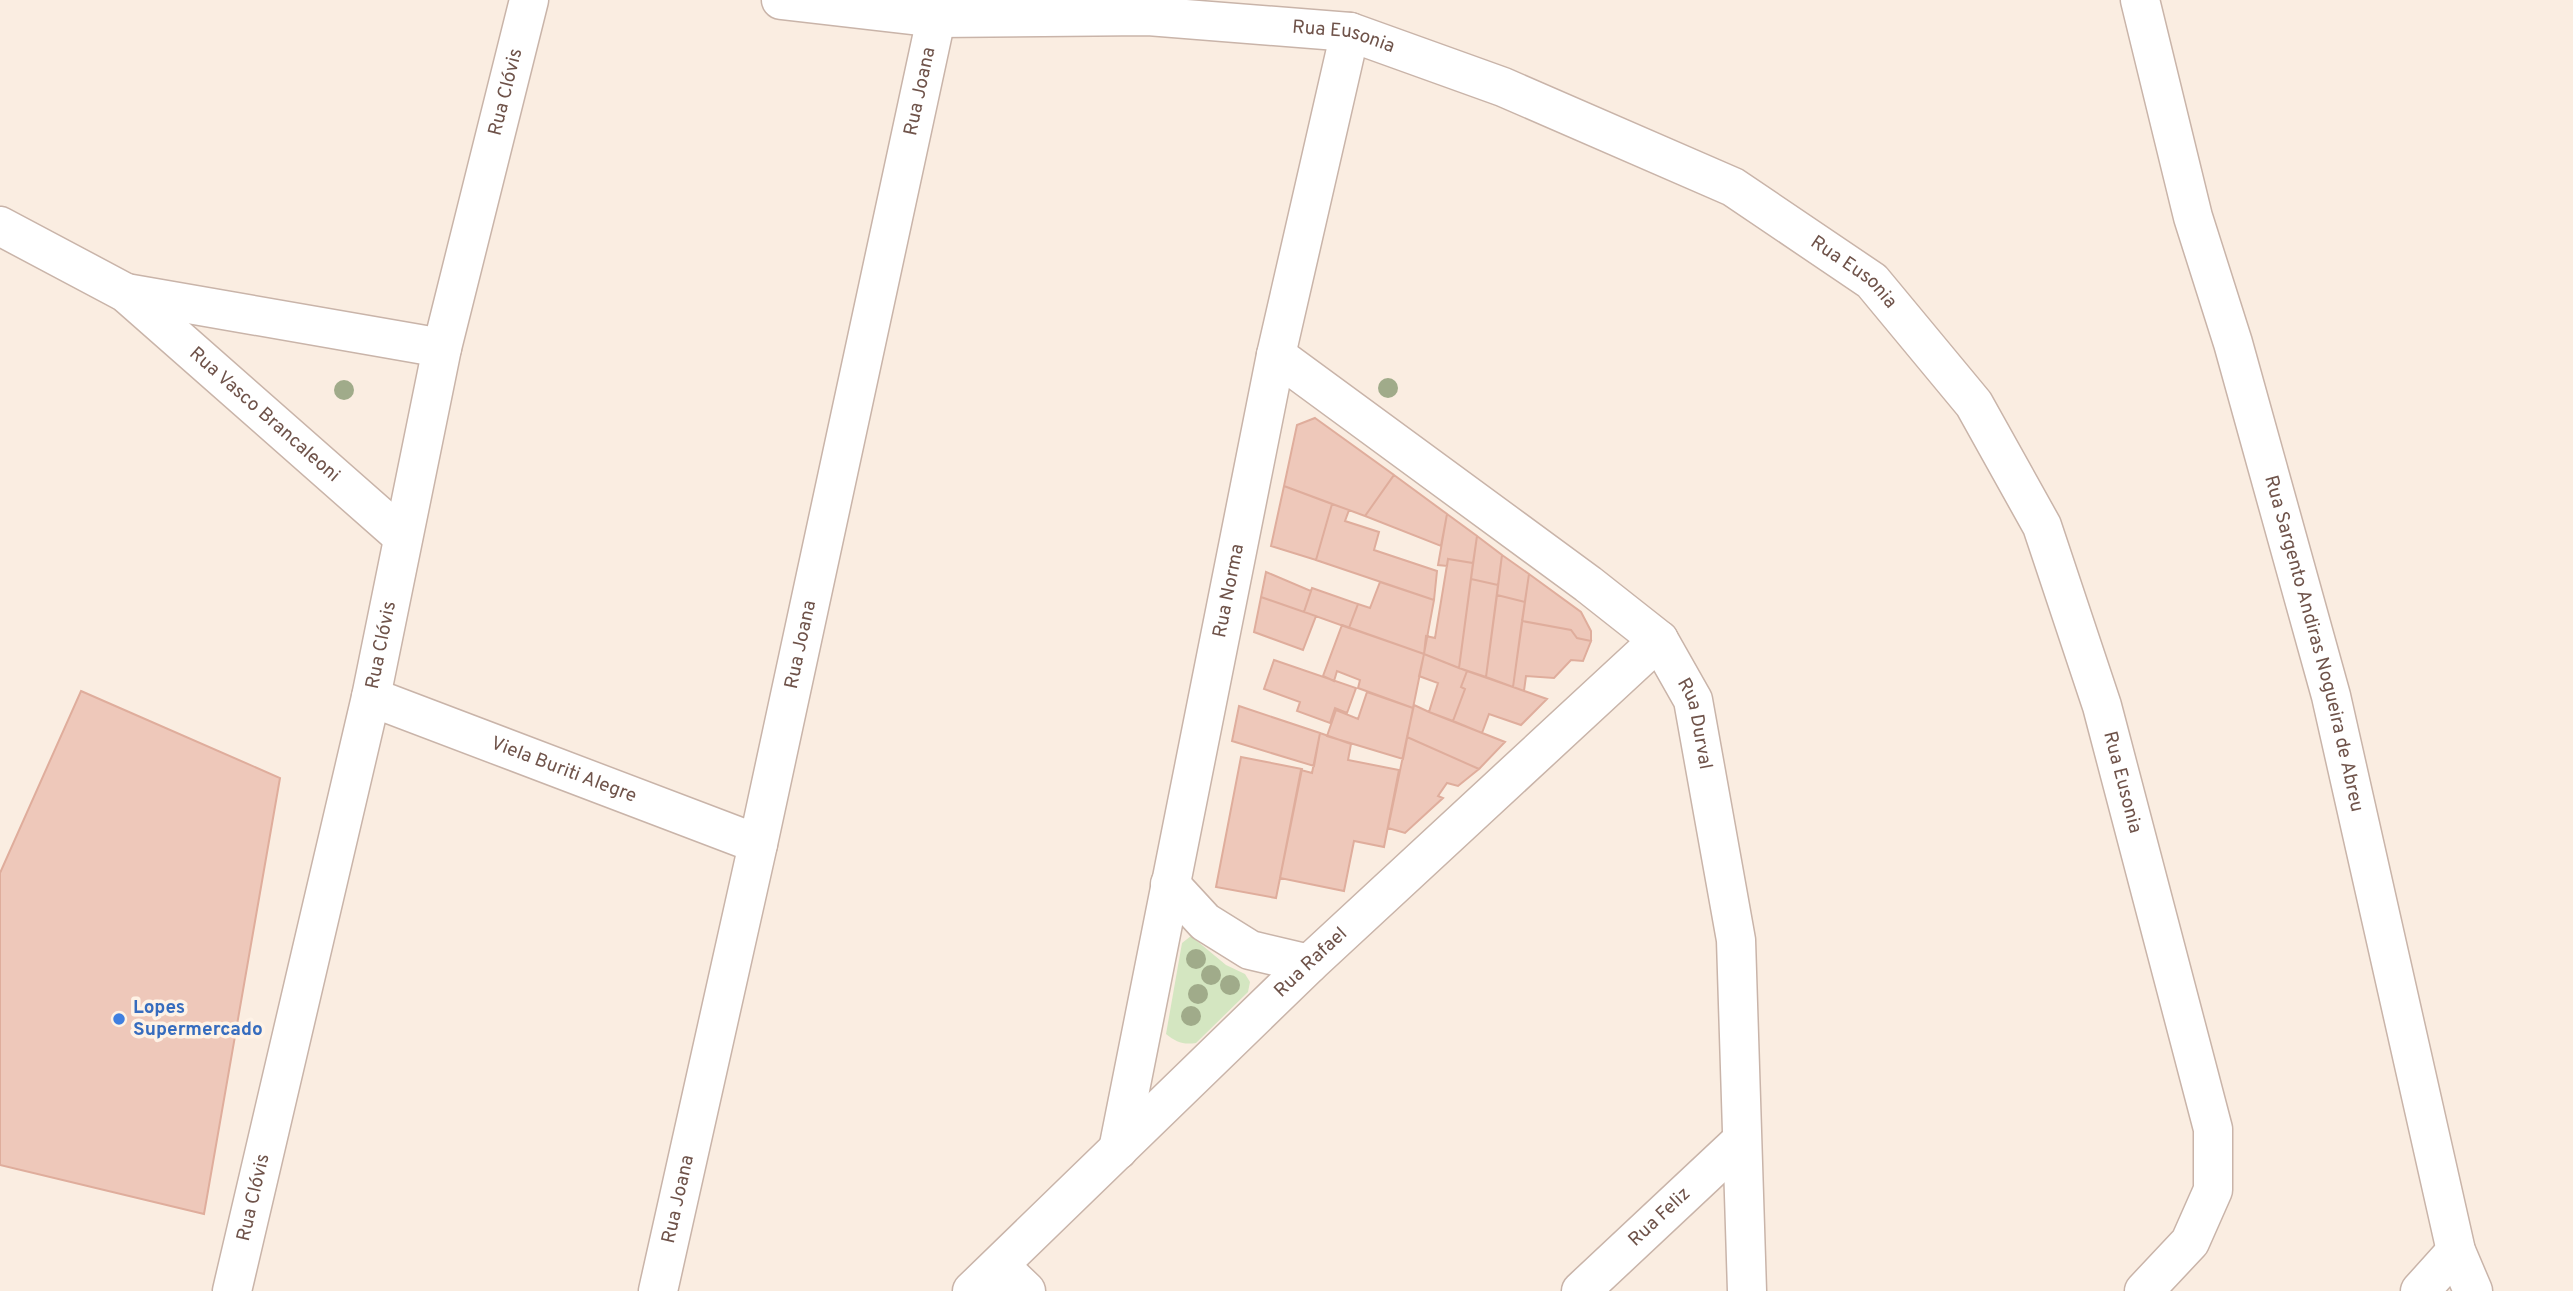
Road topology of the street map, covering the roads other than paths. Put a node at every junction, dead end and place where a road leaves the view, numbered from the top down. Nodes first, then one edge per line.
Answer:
1 (529, 0) edge
2 (781, 0) edge
3 (2140, 0) edge
4 (939, 9) edge
5 (1350, 32) junction
6 (0, 226) edge
7 (126, 293) junction
8 (442, 348) junction
9 (1276, 355) junction
10 (403, 537) junction
11 (1659, 640) junction
12 (371, 697) junction
13 (758, 844) junction
14 (1170, 884) junction
15 (1309, 964) junction
16 (1741, 1142) junction
17 (1118, 1150) junction
18 (2456, 1251) junction
19 (1013, 1278) edge
20 (232, 1291) edge
21 (658, 1291) edge
22 (972, 1291) edge
23 (1581, 1291) edge
24 (1747, 1291) edge
25 (2144, 1291) edge
26 (2420, 1291) edge
27 (2473, 1291) edge

1 - 8 street, Rua Clóvis
2 - 4 street, Rua Eusonia
3 - 18 street, Rua Sargento Andiras Nogueira de Abreu
4 - 5 street, Rua Eusonia
4 - 13 street, Rua Joana
5 - 9 street, Rua Norma
5 - 25 street, Rua Eusonia
6 - 7 street, Rua Vasco Brancaleoni
7 - 8 street, Rua Vasco Brancaleoni
7 - 10 street, Rua Vasco Brancaleoni
8 - 10 street, Rua Clóvis
9 - 11 street, Rua Durval
9 - 14 street, Rua Norma
10 - 12 street, Rua Clóvis
11 - 15 street, Rua Rafael
11 - 16 street, Rua Durval
12 - 13 street, Viela Buriti Alegre
12 - 20 street, Rua Clóvis
13 - 21 street, Rua Joana
14 - 15 street
14 - 17 street, Rua Norma
15 - 17 street, Rua Rafael
16 - 23 street, Rua Feliz
16 - 24 street, Rua Durval
17 - 19 street, Rua Rafael
18 - 26 street
18 - 27 street, Rua Sargento Andiras Nogueira de Abreu
19 - 22 street, Rua Rafael

